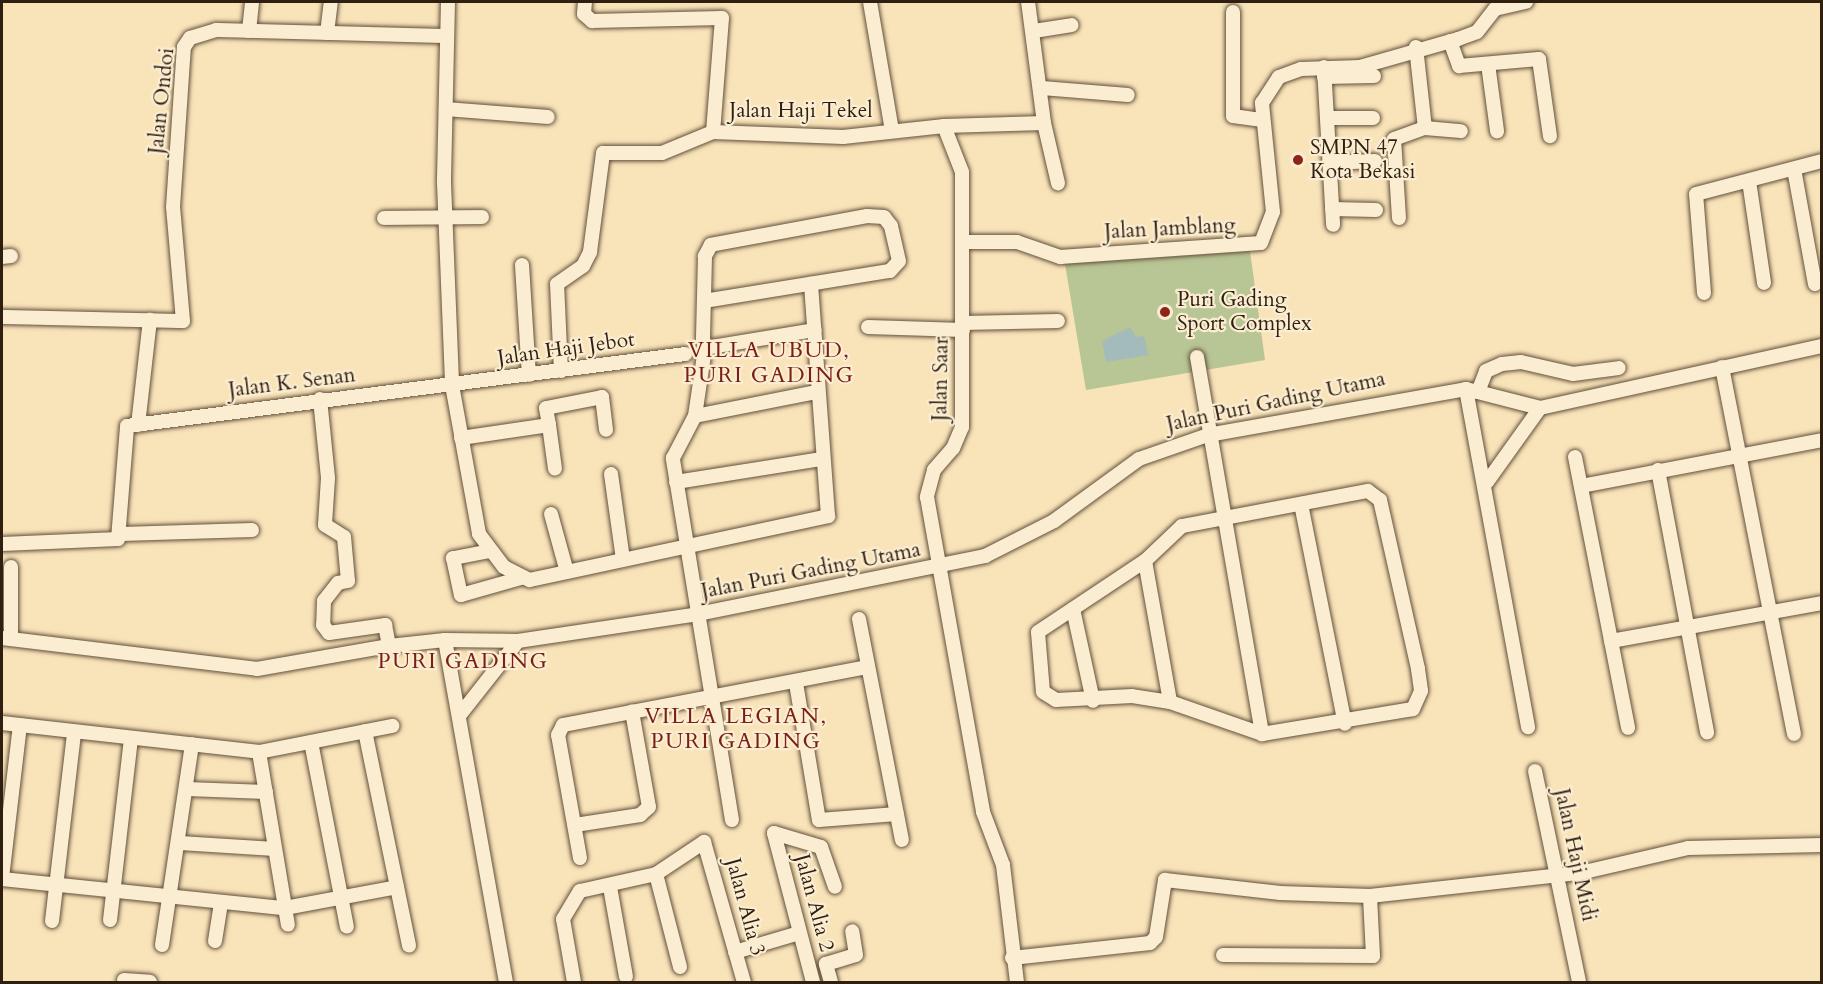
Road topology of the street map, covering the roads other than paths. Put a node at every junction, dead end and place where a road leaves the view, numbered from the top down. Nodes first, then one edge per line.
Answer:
1 (252, 2) edge
2 (331, 2) edge
3 (448, 2) edge
4 (585, 2) edge
5 (870, 2) edge
6 (1028, 2) edge
7 (1526, 2) edge
8 (1501, 4) edge
9 (1233, 12) dead end
10 (1072, 25) dead end
11 (249, 31) junction
12 (1034, 31) junction
13 (327, 33) junction
14 (446, 36) junction
15 (1450, 41) junction
16 (1416, 47) junction
17 (1488, 64) junction
18 (1324, 72) junction
19 (1374, 76) dead end
20 (1042, 88) junction
21 (1128, 95) dead end
22 (446, 109) junction
23 (548, 117) dead end
24 (1327, 118) junction
25 (1373, 118) dead end
26 (1261, 120) junction
27 (1044, 123) junction
28 (944, 126) junction
29 (1425, 128) junction
30 (1461, 130) dead end
31 (1497, 130) dead end
32 (892, 131) junction
33 (713, 132) junction
34 (1551, 135) dead end
35 (1821, 160) edge
36 (1375, 161) dead end
37 (1329, 163) junction
38 (1794, 169) junction
39 (1749, 181) junction
40 (1058, 183) dead end
41 (1332, 209) junction
42 (1376, 210) dead end
43 (482, 217) dead end
44 (384, 218) dead end
45 (1399, 218) dead end
46 (445, 219) junction
47 (1333, 225) dead end
48 (964, 242) junction
49 (522, 265) dead end
50 (1764, 283) dead end
51 (811, 284) junction
52 (1815, 284) dead end
53 (1704, 293) dead end
54 (704, 301) junction
55 (2, 317) edge
56 (150, 320) junction
57 (1058, 321) dead end
58 (868, 327) dead end
59 (963, 327) junction
60 (815, 330) junction
61 (1821, 346) edge
62 (705, 348) junction
63 (685, 354) dead end
64 (1197, 357) dead end
65 (1722, 367) junction
66 (1619, 368) dead end
67 (561, 371) junction
68 (529, 375) junction
69 (452, 385) junction
70 (1472, 390) junction
71 (816, 392) junction
72 (320, 399) junction
73 (1540, 408) junction
74 (695, 416) junction
75 (138, 425) junction
76 (549, 425) junction
77 (606, 430) dead end
78 (1208, 435) junction
79 (461, 438) junction
80 (1821, 442) edge
81 (1575, 457) dead end
82 (1739, 457) junction
83 (822, 459) junction
84 (555, 469) dead end
85 (1658, 470) junction
86 (611, 474) dead end
87 (676, 482) junction
88 (1486, 482) junction
89 (1581, 486) junction
90 (1301, 504) junction
91 (551, 514) dead end
92 (1221, 514) junction
93 (252, 530) dead end
94 (121, 534) junction
95 (2, 544) edge
96 (490, 551) junction
97 (685, 551) junction
98 (623, 560) junction
99 (1146, 561) junction
100 (11, 567) dead end
101 (937, 569) junction
102 (567, 572) junction
103 (521, 578) junction
104 (1821, 603) edge
105 (1073, 609) junction
106 (1771, 613) junction
107 (698, 614) junction
108 (859, 619) dead end
109 (1688, 629) junction
110 (6, 639) edge
111 (445, 640) junction
112 (518, 641) junction
113 (1611, 641) junction
114 (389, 646) junction
115 (868, 667) junction
116 (796, 683) junction
117 (712, 698) junction
118 (1093, 701) junction
119 (1170, 702) junction
120 (632, 712) junction
121 (459, 716) junction
122 (2, 723) edge
123 (1345, 724) junction
124 (20, 725) junction
125 (392, 726) dead end
126 (1528, 727) dead end
127 (1628, 728) dead end
128 (74, 732) junction
129 (365, 732) junction
130 (1707, 732) dead end
131 (1262, 734) junction
132 (1794, 734) dead end
133 (131, 739) junction
134 (312, 742) junction
135 (192, 744) junction
136 (260, 752) junction
137 (1535, 771) dead end
138 (188, 789) junction
139 (266, 792) junction
140 (897, 814) junction
141 (732, 820) dead end
142 (575, 825) junction
143 (902, 840) dead end
144 (180, 843) junction
145 (1821, 844) edge
146 (275, 849) junction
147 (580, 858) dead end
148 (656, 874) junction
149 (1556, 875) junction
150 (2, 878) edge
151 (57, 884) junction
152 (397, 887) junction
153 (610, 887) junction
154 (835, 887) dead end
155 (114, 890) junction
156 (340, 894) junction
157 (172, 896) junction
158 (1370, 896) junction
159 (221, 903) junction
160 (285, 908) junction
161 (110, 920) dead end
162 (52, 921) dead end
163 (288, 925) dead end
164 (347, 927) dead end
165 (852, 932) dead end
166 (799, 933) junction
167 (215, 941) dead end
168 (162, 945) dead end
169 (409, 946) dead end
170 (735, 952) junction
171 (1223, 955) dead end
172 (1012, 958) junction
173 (680, 967) dead end
174 (626, 977) dead end
175 (124, 980) dead end
176 (150, 982) edge
177 (506, 982) edge
178 (574, 982) edge
179 (744, 982) edge
180 (813, 982) edge
181 (831, 982) edge
182 (1017, 982) edge
183 (1580, 982) edge

1 - 11 street
2 - 13 street
3 - 14 street
4 - 33 street
5 - 32 street
6 - 12 street
7 - 8 street, Jalan Jamblang
8 - 15 street, Jalan Jamblang
9 - 26 street
10 - 12 street
11 - 13 street, Jalan Ondoi
11 - 56 street, Jalan Ondoi
12 - 20 street
13 - 14 street, Jalan Ondoi
14 - 22 street
15 - 16 street, Jalan Jamblang
15 - 17 street
16 - 18 street, Jalan Jamblang
16 - 29 street
17 - 31 street
17 - 34 street
18 - 19 street
18 - 24 street
18 - 26 street, Jalan Jamblang
20 - 21 street
20 - 27 street
22 - 23 street
22 - 46 street
24 - 25 street
24 - 37 street
26 - 48 street, Jalan Jamblang
27 - 28 street, Jalan Haji Tekel
27 - 40 street
28 - 32 street, Jalan Haji Tekel
28 - 48 street, Jalan Saar
29 - 30 street
29 - 45 street
32 - 33 street, Jalan Haji Tekel
33 - 67 street, Jalan Haji Tekel
35 - 38 street
36 - 37 street
37 - 41 street
38 - 39 street
38 - 52 street
39 - 50 street
39 - 53 street
41 - 42 street
41 - 47 street
43 - 46 street
44 - 46 street
46 - 69 street
48 - 59 street, Jalan Saar
49 - 68 street
51 - 54 street
51 - 54 street
51 - 60 street
54 - 62 street
55 - 56 street
56 - 75 street
57 - 59 street
58 - 59 street
59 - 101 street, Jalan Saar
60 - 62 street
60 - 71 street
61 - 65 street, Jalan Puri Gading Utama
62 - 74 street
63 - 67 street, Jalan Haji Jebot
64 - 78 street
65 - 73 street, Jalan Puri Gading Utama
65 - 82 street
66 - 70 street
67 - 68 street, Jalan Haji Jebot
68 - 69 street, Jalan Haji Jebot
69 - 72 street, Jalan K. Senan
69 - 79 street
70 - 73 street, Jalan Puri Gading Utama
70 - 78 street, Jalan Puri Gading Utama
70 - 88 street
71 - 74 street
71 - 83 street
72 - 75 street, Jalan K. Senan
72 - 114 street
73 - 88 street
74 - 87 street
75 - 94 street
76 - 77 street
76 - 79 street
76 - 84 street
78 - 92 street
78 - 101 street, Jalan Puri Gading Utama
79 - 96 street
80 - 82 street
81 - 89 street
82 - 85 street
82 - 106 street
83 - 87 street
83 - 97 street
85 - 89 street
85 - 109 street
86 - 98 street
87 - 97 street
88 - 126 street
89 - 113 street
90 - 92 street
90 - 123 street
90 - 123 street
91 - 102 street
92 - 99 street
92 - 131 street
93 - 94 street
94 - 95 street
96 - 103 street
96 - 103 street
97 - 98 street
97 - 107 street
98 - 102 street
99 - 105 street
99 - 119 street
100 - 110 street
101 - 107 street, Jalan Puri Gading Utama
101 - 172 street, Jalan Saar
102 - 103 street
104 - 106 street
105 - 118 street
105 - 118 street
106 - 109 street
106 - 132 street
107 - 112 street, Jalan Puri Gading Utama
107 - 117 street
108 - 115 street
109 - 113 street
109 - 130 street
110 - 114 street, Jalan Puri Gading Utama
111 - 112 street, Jalan Puri Gading Utama
111 - 114 street, Jalan Puri Gading Utama
111 - 121 street
112 - 121 street
113 - 127 street
115 - 116 street
115 - 140 street
116 - 117 street
116 - 140 street
117 - 120 street
117 - 141 street
118 - 119 street
119 - 131 street
120 - 142 street
120 - 142 street
121 - 177 street
122 - 124 street
123 - 131 street
124 - 128 street
124 - 150 street
125 - 129 street
128 - 133 street
128 - 151 street
129 - 134 street
129 - 152 street
133 - 135 street
133 - 155 street
134 - 136 street
134 - 156 street
135 - 136 street
135 - 138 street
136 - 139 street
137 - 149 street, Jalan Haji Midi
138 - 139 street
138 - 144 street
139 - 146 street
140 - 143 street
142 - 147 street
144 - 146 street
144 - 157 street
145 - 149 street
146 - 160 street
148 - 153 street
148 - 170 street, Jalan Alia 3
148 - 173 street
149 - 158 street
149 - 183 street, Jalan Haji Midi
150 - 151 street
151 - 155 street
151 - 162 street
152 - 156 street
152 - 169 street
153 - 174 street
153 - 178 street
154 - 166 street, Jalan Alia 2
155 - 157 street
155 - 161 street
156 - 160 street
156 - 164 street
157 - 159 street
157 - 168 street
158 - 171 street
158 - 172 street
159 - 160 street
159 - 167 street
160 - 163 street
165 - 181 street
166 - 170 street
166 - 180 street, Jalan Alia 2
170 - 179 street, Jalan Alia 3
172 - 182 street, Jalan Saar
175 - 176 street

